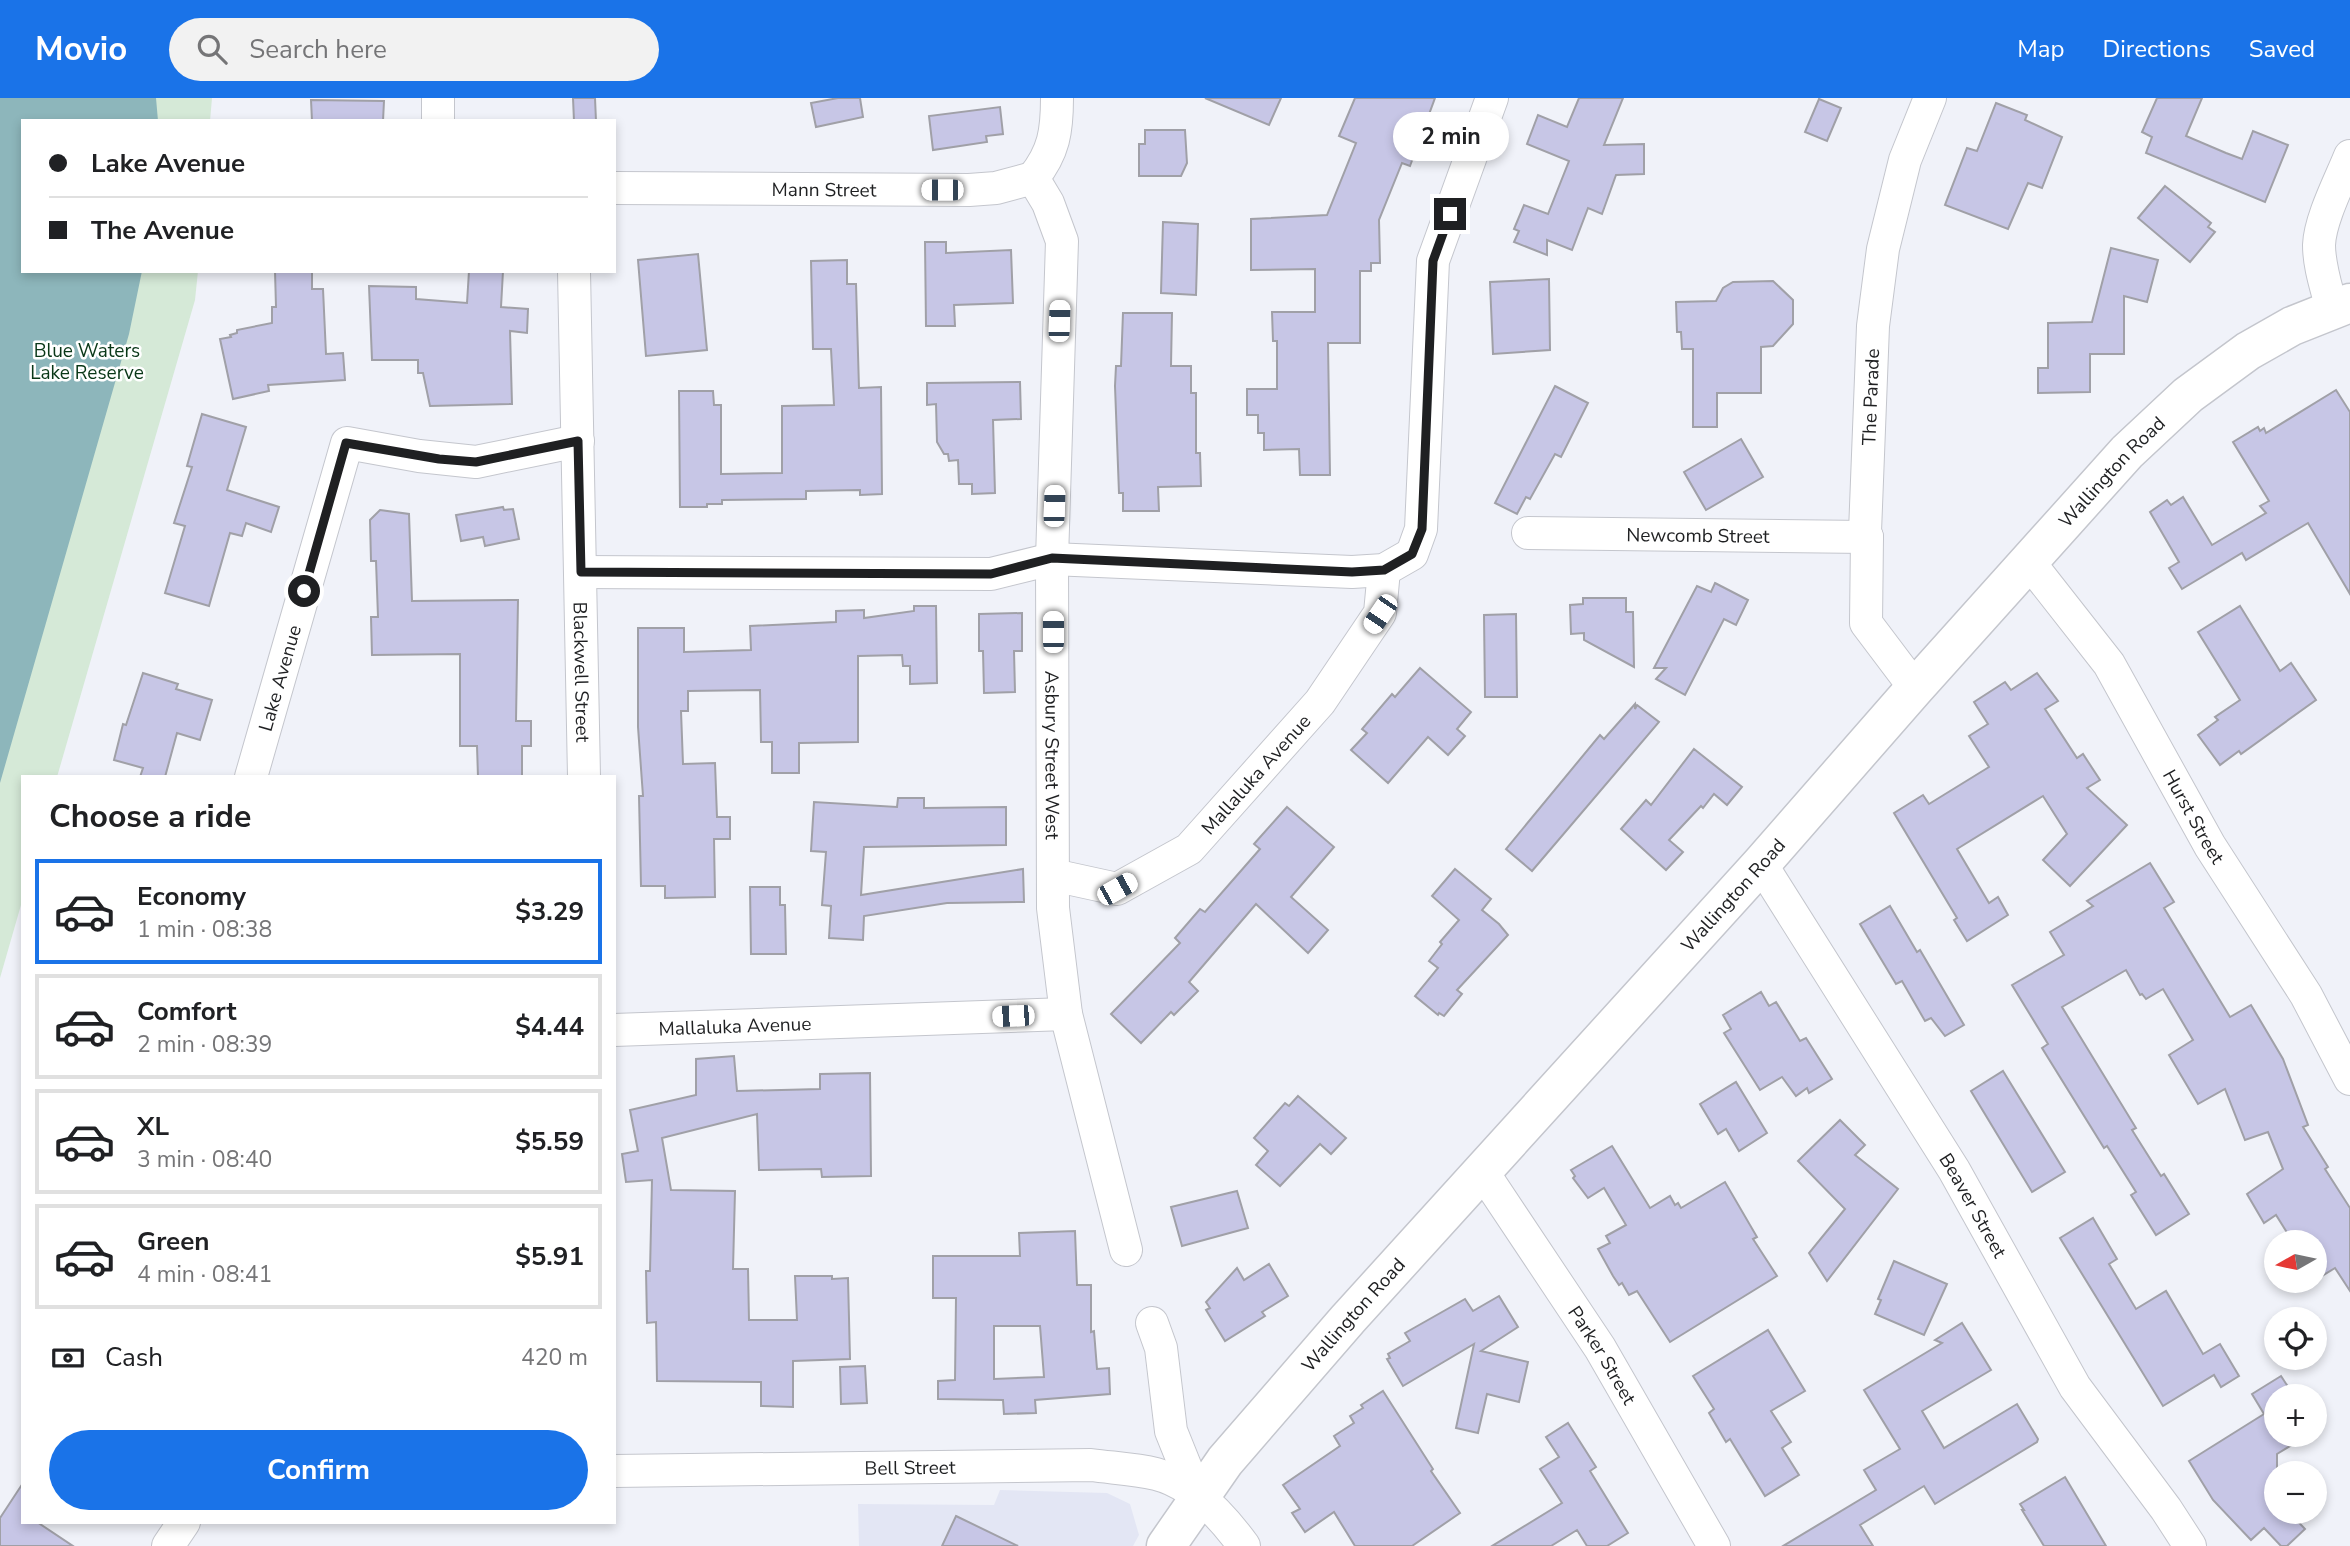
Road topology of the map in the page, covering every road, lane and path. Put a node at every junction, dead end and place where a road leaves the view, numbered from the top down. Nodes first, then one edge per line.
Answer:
1 (438, 98) edge
2 (1057, 98) edge
3 (1492, 98) edge
4 (1930, 98) edge
5 (438, 119) edge
6 (2350, 156) edge
7 (1033, 178) junction
8 (616, 187) edge
9 (574, 273) edge
10 (2341, 307) edge
11 (578, 441) junction
12 (1528, 533) dead end
13 (1867, 537) junction
14 (1052, 558) junction
15 (2029, 562) junction
16 (1384, 570) junction
17 (581, 572) junction
18 (1915, 688) junction
19 (252, 775) edge
20 (584, 775) edge
21 (1761, 864) junction
22 (1053, 875) junction
23 (1066, 1014) junction
24 (616, 1030) edge
25 (2350, 1079) edge
26 (1482, 1171) junction
27 (1126, 1251) dead end
28 (1152, 1323) dead end
29 (616, 1471) edge
30 (1198, 1498) junction
31 (183, 1524) edge
32 (168, 1546) edge
33 (1166, 1546) edge
34 (1244, 1546) edge
35 (1714, 1546) edge
36 (2190, 1546) edge

1 - 5 street
2 - 7 street
3 - 16 street
4 - 13 street, The Parade
6 - 10 street
7 - 8 street, Mann Street
7 - 14 street, Asbury Street West
9 - 11 street, Blackwell Street
10 - 15 street, Wallington Road
11 - 17 street, Blackwell Street
11 - 19 street, Lake Avenue
12 - 13 street, Newcomb Street
13 - 18 street, The Parade
14 - 16 street
14 - 17 street
14 - 22 street, Asbury Street West
15 - 18 street, Wallington Road
15 - 25 street, Hurst Street
16 - 22 street, Mallaluka Avenue
17 - 20 street, Blackwell Street
18 - 21 street, Wallington Road
21 - 26 street, Wallington Road
21 - 36 street, Beaver Street
22 - 23 street, Asbury Street West
23 - 24 street, Mallaluka Avenue
23 - 27 street, Asbury Street West
26 - 30 street, Wallington Road
26 - 35 street, Parker Street
28 - 30 street
29 - 30 street, Bell Street
30 - 33 street, Wallington Road
30 - 34 street, Bell Street
31 - 32 street

